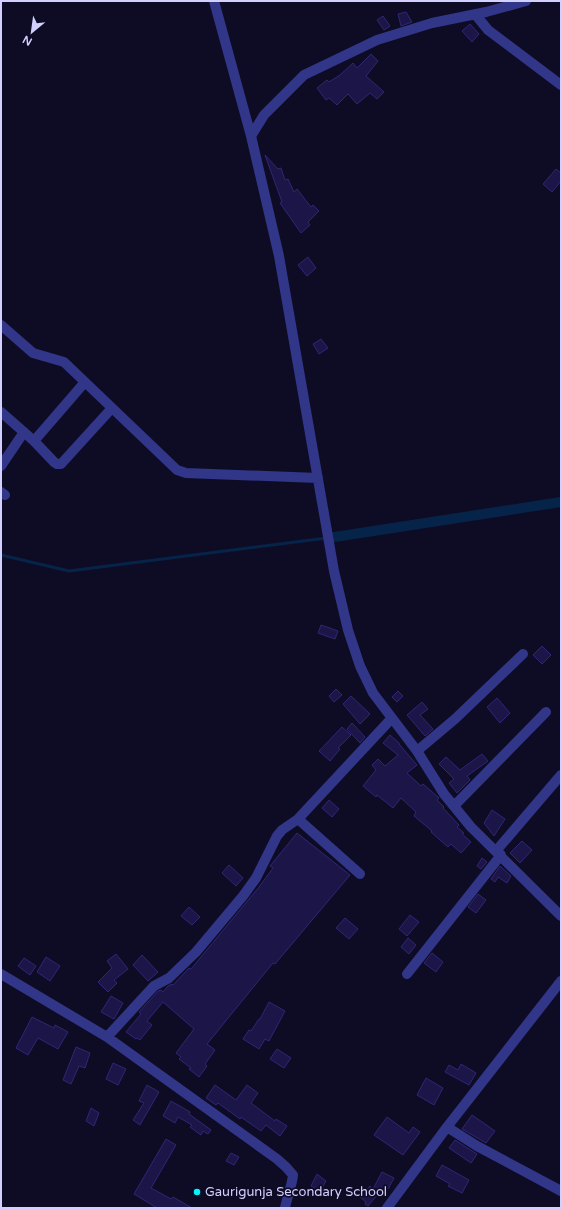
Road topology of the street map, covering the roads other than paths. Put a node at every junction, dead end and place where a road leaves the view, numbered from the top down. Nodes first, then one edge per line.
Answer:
1 (214, 1) edge
2 (526, 1) edge
3 (475, 14) junction
4 (561, 85) edge
5 (251, 136) junction
6 (1, 326) edge
7 (85, 382) junction
8 (112, 408) junction
9 (1, 412) edge
10 (24, 432) junction
11 (34, 442) junction
12 (1, 466) edge
13 (318, 478) junction
14 (523, 654) dead end
15 (546, 712) dead end
16 (392, 718) junction
17 (417, 751) junction
18 (561, 775) edge
19 (454, 806) junction
20 (298, 819) junction
21 (498, 853) junction
22 (360, 874) dead end
23 (561, 916) edge
24 (1, 974) edge
25 (406, 974) dead end
26 (561, 981) edge
27 (107, 1037) junction
28 (448, 1128) junction
29 (561, 1191) edge
30 (285, 1208) edge
31 (387, 1208) edge

1 - 5 street
2 - 3 street
3 - 4 street
3 - 5 street
5 - 13 street
6 - 7 street
7 - 8 street
7 - 11 street
8 - 11 street
8 - 13 street
9 - 10 street
10 - 11 street
10 - 12 street
13 - 16 street
14 - 17 street
15 - 19 street
16 - 17 street
16 - 20 street
17 - 19 street
18 - 21 street
19 - 21 street
20 - 22 street
20 - 27 street
21 - 23 street
21 - 25 street
24 - 27 street
26 - 28 street
27 - 30 street
28 - 29 street
28 - 31 street

